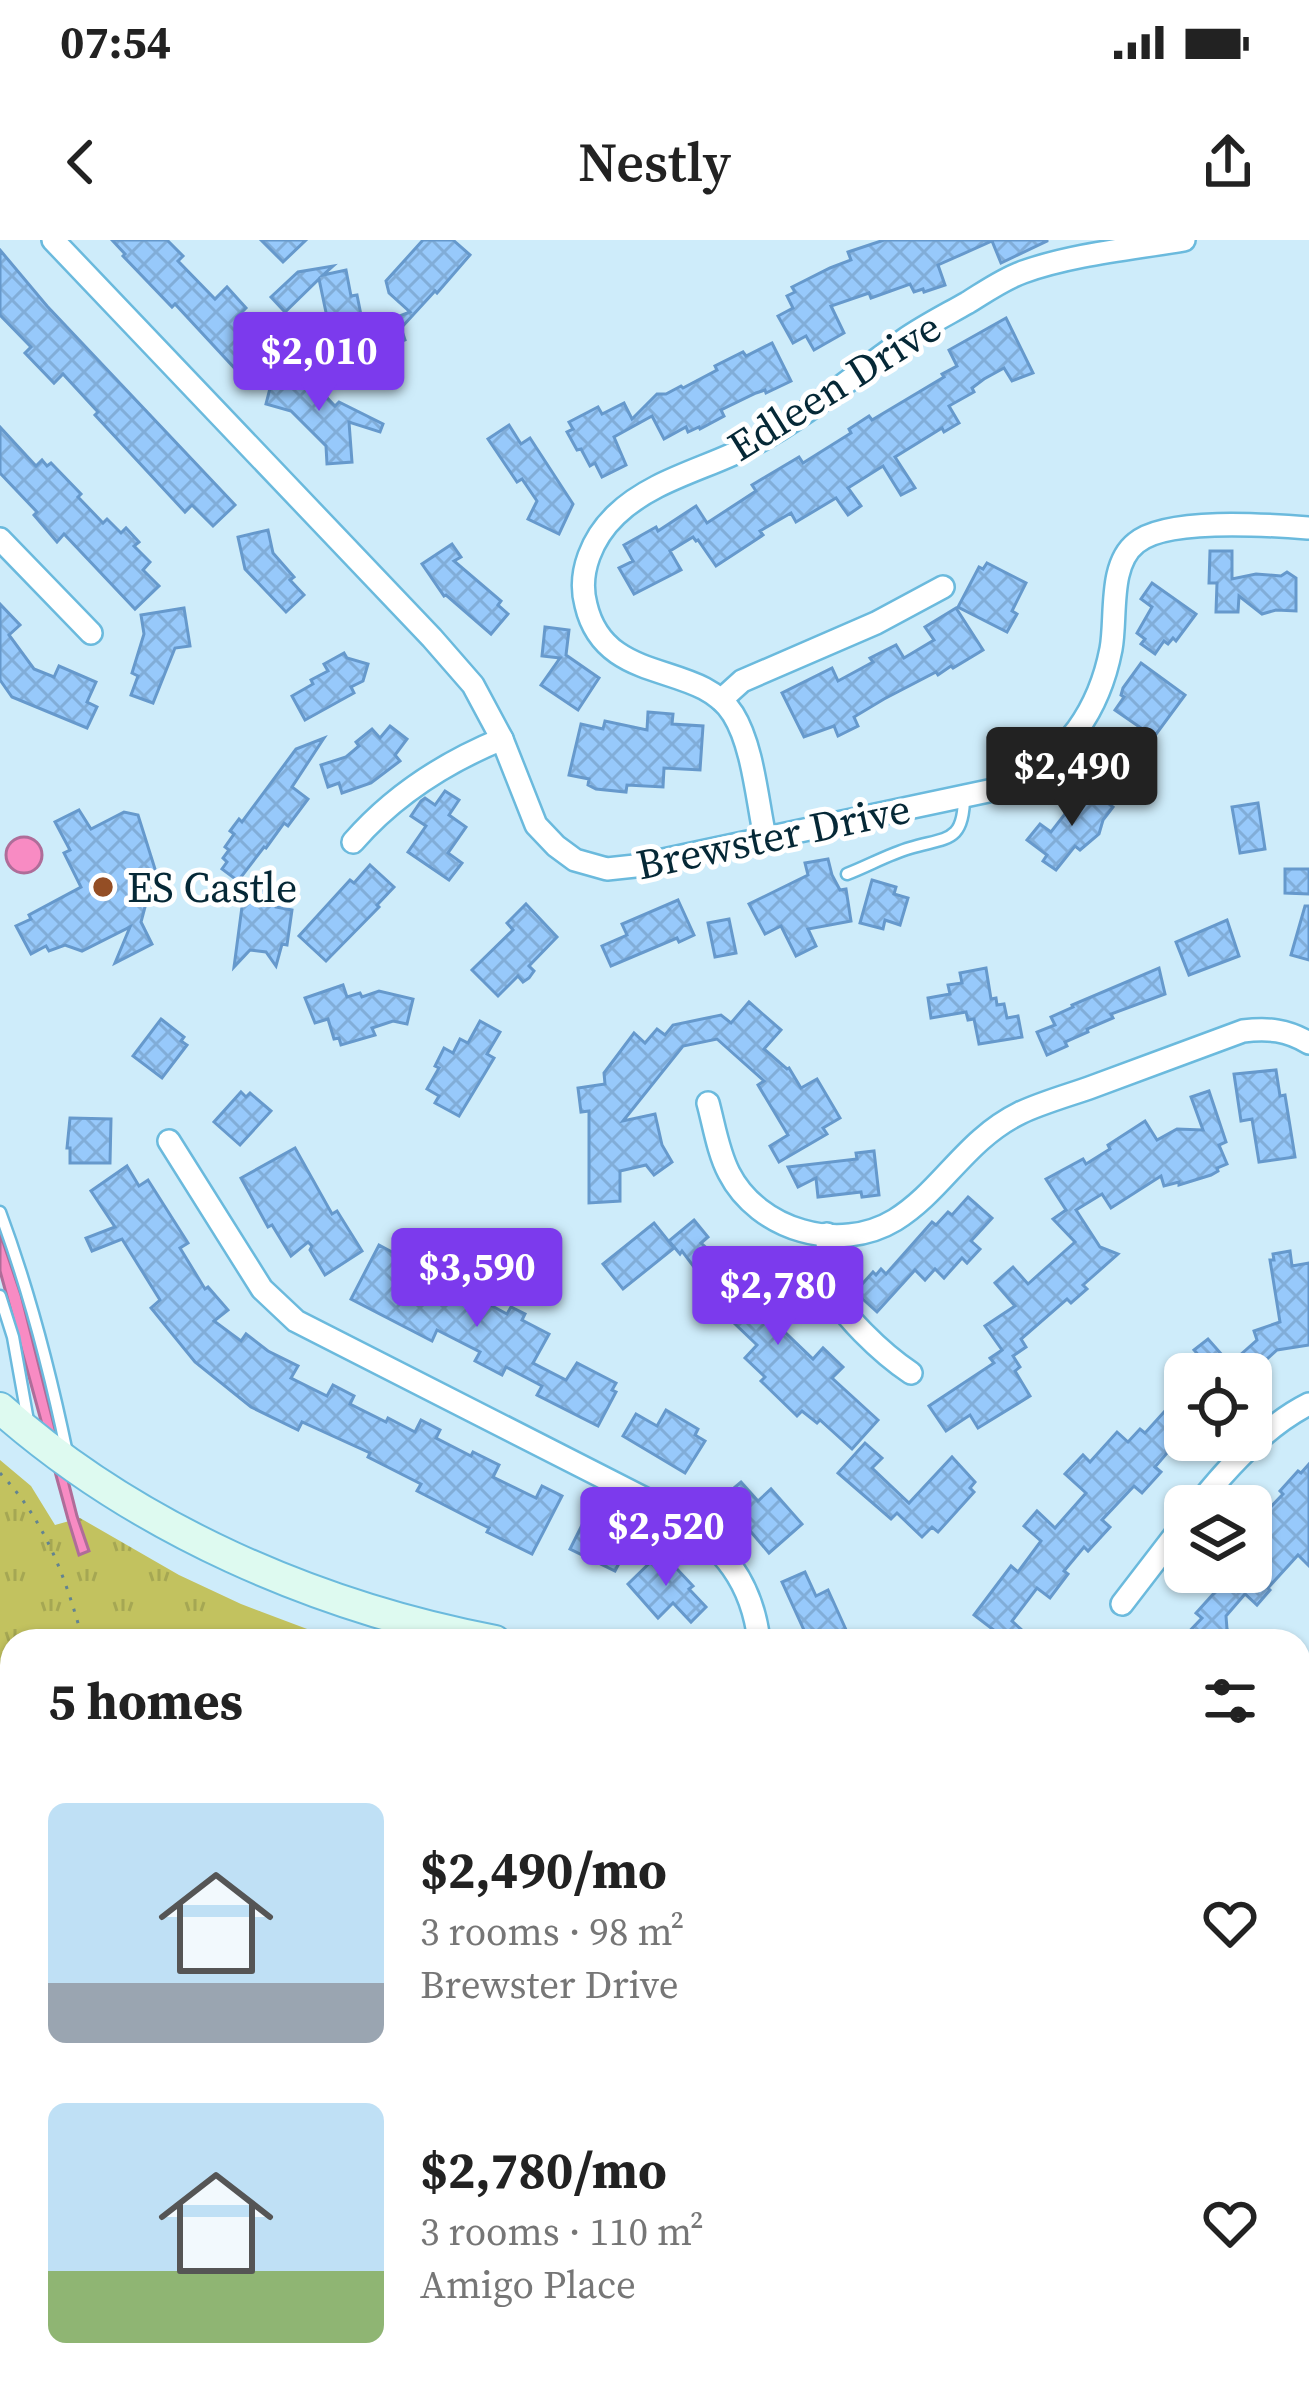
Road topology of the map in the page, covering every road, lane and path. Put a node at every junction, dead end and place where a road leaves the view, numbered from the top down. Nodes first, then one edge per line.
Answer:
1 (52, 240) edge
2 (1184, 240) edge
3 (1309, 528) edge
4 (0, 539) edge
5 (943, 587) dead end
6 (91, 633) dead end
7 (721, 700) junction
8 (502, 740) junction
9 (964, 796) junction
10 (765, 837) junction
11 (353, 842) dead end
12 (847, 874) dead end
13 (1309, 1043) edge
14 (707, 1102) dead end
15 (169, 1141) dead end
16 (0, 1212) edge
17 (827, 1234) junction
18 (0, 1296) edge
19 (911, 1372) dead end
20 (1309, 1404) edge
21 (0, 1408) edge
22 (52, 1450) junction
23 (0, 1473) edge
24 (1217, 1485) edge
25 (1164, 1549) edge
26 (1122, 1604) dead end
27 (79, 1629) edge
28 (447, 1629) edge
29 (756, 1629) edge

1 - 8 street, Brewster Drive
2 - 7 street, Edleen Drive
3 - 9 street, Brewster Drive
4 - 6 street
5 - 7 street
7 - 10 street
8 - 10 street, Brewster Drive
8 - 11 street
9 - 10 street, Brewster Drive
9 - 12 lane
13 - 17 street
14 - 17 street
15 - 29 street
16 - 22 lane
17 - 19 street
18 - 22 lane
20 - 24 street
21 - 22 main road
22 - 28 main road
23 - 27 path
25 - 26 street

